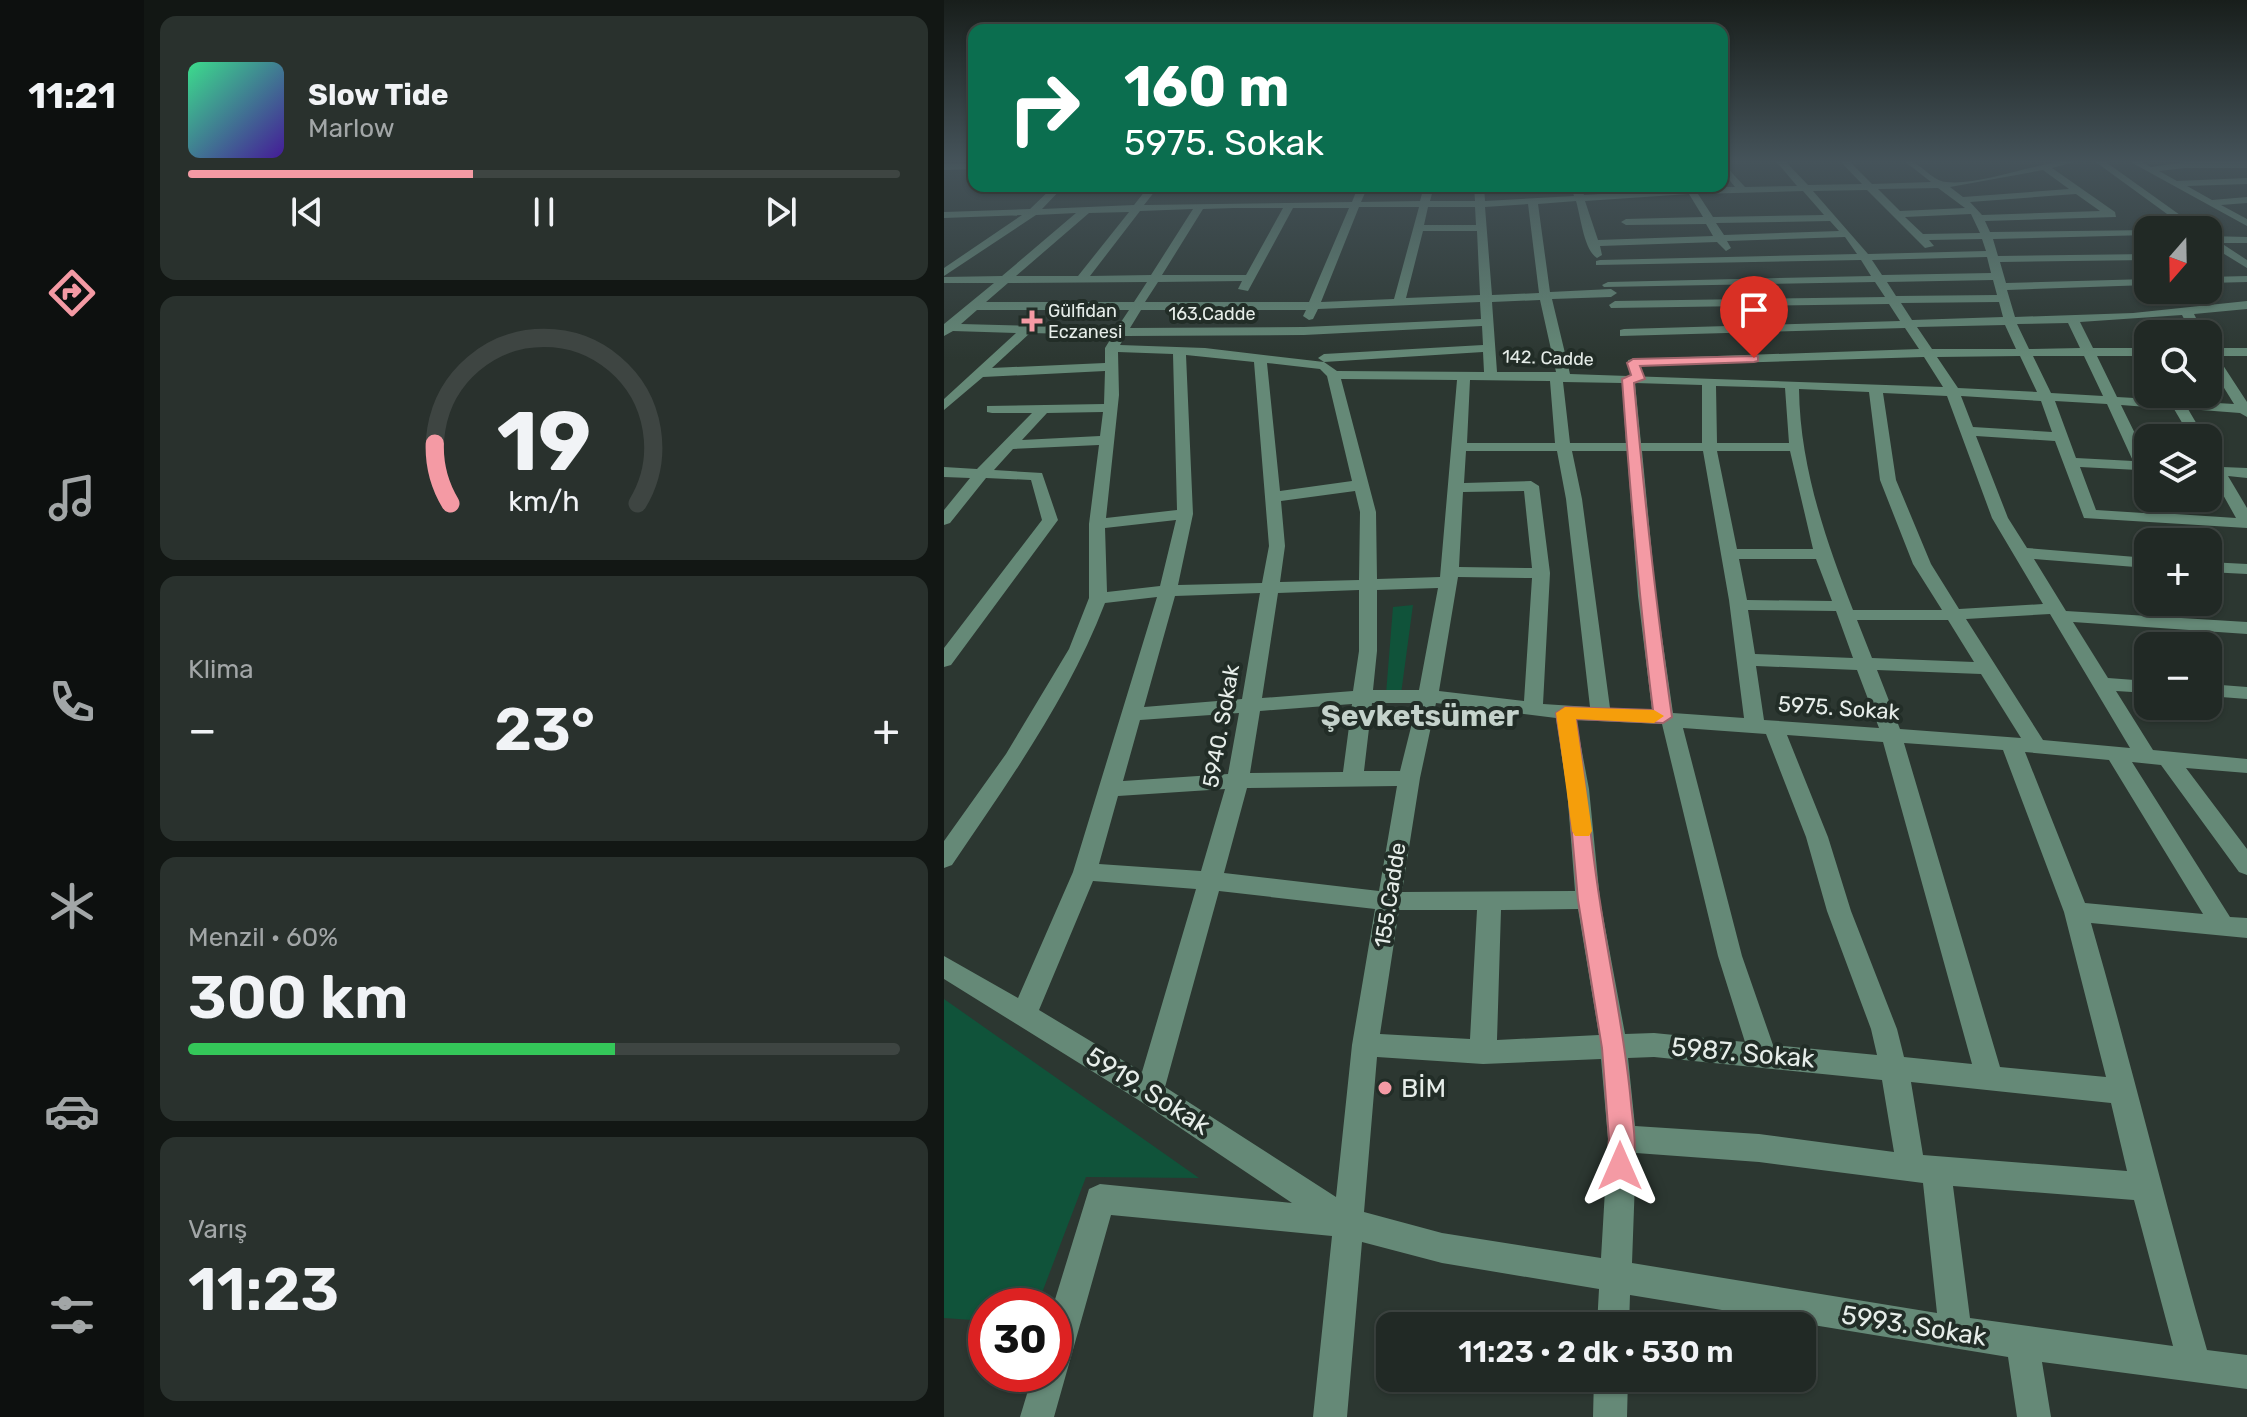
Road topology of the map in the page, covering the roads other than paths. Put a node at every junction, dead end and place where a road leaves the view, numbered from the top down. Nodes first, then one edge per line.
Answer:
1 (1013, 226) edge
2 (1067, 226) edge
3 (1124, 226) edge
4 (1187, 226) edge
5 (1278, 226) edge
6 (1347, 226) edge
7 (1536, 226) edge
8 (1587, 226) edge
9 (1714, 226) edge
10 (1840, 226) edge
11 (1910, 226) edge
12 (1983, 226) edge
13 (1419, 228) joint
14 (1481, 228) joint
15 (2134, 232) edge
16 (1848, 234) junction
17 (1987, 236) junction
18 (1920, 237) junction
19 (1721, 239) junction
20 (2222, 240) edge
21 (2247, 240) edge
22 (1592, 243) junction
23 (2222, 249) edge
24 (1863, 255) junction
25 (1937, 255) junction
26 (2222, 255) edge
27 (2230, 255) junction
28 (1991, 256) junction
29 (2134, 257) edge
30 (1732, 259) junction
31 (1600, 263) junction
32 (2247, 265) edge
33 (944, 273) edge
34 (1958, 277) junction
35 (1250, 278) junction
36 (1879, 278) junction
37 (2247, 279) edge
38 (944, 280) edge
39 (1081, 280) junction
40 (1153, 280) junction
41 (1743, 280) junction
42 (2222, 280) edge
43 (1004, 281) junction
44 (2134, 282) edge
45 (2001, 287) junction
46 (1611, 294) junction
47 (1545, 296) junction
48 (1978, 298) junction
49 (1487, 299) junction
50 (1894, 301) junction
51 (1399, 302) junction
52 (1756, 304) junction
53 (974, 306) junction
54 (1235, 306) junction
55 (1312, 306) junction
56 (1136, 307) junction
57 (2244, 309) edge
58 (2187, 313) junction
59 (2073, 320) junction
60 (2174, 320) edge
61 (2191, 320) edge
62 (1489, 322) junction
63 (2010, 322) junction
64 (1910, 325) junction
65 (946, 329) edge
66 (1027, 329) junction
67 (1770, 330) junction
68 (1304, 331) junction
69 (1624, 333) junction
70 (2134, 336) edge
71 (1116, 340) junction
72 (2134, 340) edge
73 (1491, 348) junction
74 (1179, 351) junction
75 (2024, 352) junction
76 (2091, 352) junction
77 (2222, 352) edge
78 (2247, 352) edge
79 (1928, 353) junction
80 (1784, 357) junction
81 (1260, 359) junction
82 (1327, 366) junction
83 (1112, 367) junction
84 (980, 373) junction
85 (1633, 373) junction
86 (2222, 373) edge
87 (1464, 375) junction
88 (1491, 375) junction
89 (1560, 376) junction
90 (1709, 381) junction
91 (1795, 384) junction
92 (1875, 387) junction
93 (1952, 390) junction
94 (2046, 396) junction
95 (2110, 400) junction
96 (2134, 400) edge
97 (944, 406) edge
98 (2222, 406) edge
99 (1044, 408) junction
100 (1110, 408) junction
101 (992, 409) dead end
102 (2246, 410) edge
103 (1969, 431) junction
104 (2061, 437) junction
105 (1106, 440) junction
106 (1009, 445) junction
107 (1710, 446) junction
108 (2134, 446) edge
109 (1459, 447) junction
110 (1633, 447) junction
111 (1797, 447) junction
112 (1563, 449) junction
113 (2071, 462) junction
114 (2134, 468) edge
115 (2222, 471) edge
116 (944, 472) edge
117 (2247, 473) edge
118 (981, 474) junction
119 (2222, 484) edge
120 (1361, 485) junction
121 (1456, 488) junction
122 (1272, 497) junction
123 (2166, 512) edge
124 (1185, 514) junction
125 (2169, 518) junction
126 (944, 520) edge
127 (2247, 522) edge
128 (1097, 524) junction
129 (2020, 553) junction
130 (1728, 554) junction
131 (1822, 554) junction
132 (2134, 562) edge
133 (2222, 568) edge
134 (2247, 569) edge
135 (1541, 573) junction
136 (1449, 577) junction
137 (1368, 584) junction
138 (1271, 589) junction
139 (1168, 591) junction
140 (1098, 598) junction
141 (1739, 605) junction
142 (1842, 610) junction
143 (2060, 612) junction
144 (1952, 615) junction
145 (2247, 628) edge
146 (1746, 660) junction
147 (944, 661) edge
148 (1863, 662) junction
149 (1987, 668) junction
150 (2103, 684) junction
151 (2134, 686) edge
152 (2222, 691) edge
153 (2247, 693) edge
154 (1428, 696) junction
155 (1362, 697) junction
156 (1249, 706) junction
157 (1533, 709) junction
158 (1565, 713) junction
159 (1132, 714) junction
160 (1601, 714) junction
161 (1667, 719) junction
162 (1765, 727) junction
163 (1892, 736) junction
164 (2024, 746) junction
165 (2115, 753) junction
166 (2158, 758) junction
167 (2247, 766) edge
168 (1353, 778) junction
169 (1409, 778) junction
170 (1238, 781) junction
171 (1110, 789) junction
172 (2237, 840) edge
173 (944, 859) edge
174 (2247, 866) edge
175 (1085, 872) junction
176 (1211, 881) junction
177 (1588, 900) junction
178 (1389, 901) junction
179 (1489, 903) junction
180 (2076, 912) junction
181 (2222, 925) junction
182 (2247, 928) edge
183 (944, 966) edge
184 (1024, 1014) junction
185 (1365, 1045) junction
186 (1614, 1048) junction
187 (1483, 1052) junction
188 (1763, 1055) junction
189 (1895, 1067) junction
190 (1989, 1077) junction
191 (2121, 1091) junction
192 (1150, 1092) junction
193 (1622, 1139) junction
194 (1923, 1169) junction
195 (2145, 1187) junction
196 (1348, 1223) junction
197 (1615, 1277) junction
198 (1072, 1296) edge
199 (1614, 1312) edge
200 (1956, 1333) junction
201 (2022, 1343) junction
202 (2194, 1363) junction
203 (2247, 1372) edge
204 (1045, 1392) edge
205 (1611, 1392) edge
206 (1037, 1417) edge
207 (1330, 1417) edge
208 (1610, 1417) edge
209 (2034, 1417) edge

1 - 33 street
2 - 43 street
3 - 39 street
4 - 40 street, 163.Cadde
5 - 35 street
6 - 55 street
7 - 47 street
8 - 22 street
9 - 19 street
10 - 16 street
11 - 18 street
12 - 17 street
13 - 14 street
13 - 51 street
14 - 49 street
15 - 17 street
16 - 19 street
16 - 24 street
17 - 18 street
17 - 28 street
18 - 25 street
19 - 22 street
19 - 30 street
20 - 21 street
22 - 31 street
23 - 27 street
24 - 25 street
24 - 30 street
24 - 36 street
25 - 28 street
25 - 34 street
26 - 27 street
27 - 32 street
28 - 29 street
28 - 45 street
30 - 31 street
30 - 41 street
31 - 46 street
34 - 36 street
34 - 45 street
34 - 48 street
35 - 40 street
35 - 54 street
36 - 41 street
36 - 50 street
37 - 42 street
38 - 43 street
39 - 40 street
39 - 43 street
40 - 56 street, 163.Cadde
41 - 46 street
41 - 52 street
43 - 53 street
44 - 45 street
45 - 48 street
45 - 63 street
46 - 47 street
46 - 52 street
46 - 69 street
47 - 49 street
47 - 89 street
48 - 50 street
49 - 51 street
49 - 62 street
50 - 52 street
50 - 64 street
51 - 55 street
52 - 67 street
53 - 56 street
53 - 65 street
54 - 55 street
54 - 56 street
55 - 68 street
56 - 71 street, 163.Cadde
57 - 58 street
58 - 60 street
58 - 61 street
59 - 63 street
59 - 70 street
59 - 76 street
62 - 68 street, 163.Cadde
62 - 73 street
63 - 64 street
63 - 75 street
64 - 67 street
64 - 79 street
65 - 66 street, 163.Cadde
66 - 71 street, 163.Cadde
66 - 84 street
67 - 69 street
67 - 80 street
68 - 71 street, 163.Cadde
68 - 82 street
69 - 85 street
71 - 74 street, 142. Cadde
71 - 83 street
72 - 76 street
73 - 82 street
73 - 88 street
74 - 81 street, 142. Cadde
74 - 124 street
75 - 76 street
75 - 79 street
75 - 94 street
76 - 95 street
77 - 78 street
79 - 80 street
79 - 93 street
80 - 85 street
80 - 91 street
81 - 82 street, 142. Cadde
81 - 122 street, 5940. Sokak
82 - 87 street, 142. Cadde
82 - 120 street
83 - 84 street
83 - 100 street
84 - 97 street
85 - 89 street, 142. Cadde
85 - 90 street, 142. Cadde
85 - 110 street
86 - 102 street
87 - 88 street, 142. Cadde
87 - 109 street, 155.Cadde
88 - 89 street, 142. Cadde
89 - 112 street
90 - 91 street, 142. Cadde
90 - 107 street
91 - 92 street, 142. Cadde
91 - 111 street
92 - 93 street, 142. Cadde
92 - 144 street
93 - 94 street, 142. Cadde
93 - 103 street
94 - 95 street, 142. Cadde
94 - 104 street
95 - 96 street, 142. Cadde
95 - 108 street
98 - 102 street, 142. Cadde
99 - 100 street
99 - 101 street
99 - 106 street
100 - 105 street
103 - 104 street
103 - 129 street
104 - 113 street
105 - 106 street
105 - 128 street
106 - 118 street
107 - 110 street
107 - 111 street
107 - 130 street
109 - 112 street
109 - 121 street, 155.Cadde
110 - 112 street
110 - 161 street
111 - 131 street
112 - 160 street
113 - 114 street
113 - 125 street
115 - 117 street
116 - 118 street
118 - 126 street
118 - 147 street
119 - 127 street
120 - 122 street
120 - 137 street
121 - 135 street
121 - 136 street, 155.Cadde
122 - 138 street, 5940. Sokak
123 - 125 street
124 - 128 street
124 - 139 street
125 - 127 street
128 - 140 street
129 - 132 street
129 - 143 street
130 - 131 street
130 - 141 street
131 - 142 street
133 - 134 street
135 - 136 street
135 - 157 street
136 - 137 street
136 - 154 street, 155.Cadde
137 - 138 street
137 - 155 street
138 - 139 street
138 - 156 street, 5940. Sokak
139 - 140 street
139 - 159 street
140 - 173 street
141 - 142 street
141 - 146 street
142 - 144 street
142 - 148 street
143 - 144 street
143 - 145 street
143 - 150 street
144 - 149 street
146 - 148 street
146 - 162 street
148 - 149 street
148 - 163 street
149 - 164 street
150 - 151 street
150 - 166 street
152 - 153 street
154 - 155 street, 5975. Sokak
154 - 157 street, 5975. Sokak
154 - 169 street, 155.Cadde
155 - 156 street, 5975. Sokak
155 - 168 street
156 - 159 street, 5975. Sokak
156 - 170 street, 5940. Sokak
157 - 158 street, 5975. Sokak
158 - 160 street, 5975. Sokak
158 - 177 street
159 - 171 street
160 - 161 street, 5975. Sokak
161 - 162 street, 5975. Sokak
161 - 188 street
162 - 163 street, 5975. Sokak
162 - 189 street
163 - 164 street, 5975. Sokak
163 - 190 street
164 - 165 street, 5975. Sokak
164 - 180 street
165 - 166 street, 5975. Sokak
165 - 181 street
166 - 167 street, 5975. Sokak
166 - 172 street
168 - 169 street
168 - 170 street
169 - 178 street, 155.Cadde
170 - 171 street
170 - 176 street, 5940. Sokak
171 - 175 street
172 - 174 street
175 - 176 street
175 - 184 street
176 - 178 street
176 - 192 street, 5940. Sokak
177 - 179 street
177 - 186 street
178 - 179 street
178 - 185 street, 155.Cadde
179 - 187 street
180 - 181 street
180 - 191 street
181 - 182 street
183 - 184 street, 5919. Sokak
184 - 192 street, 5919. Sokak
185 - 187 street, 5987. Sokak
185 - 196 street, 155.Cadde
186 - 187 street, 5987. Sokak
186 - 188 street, 5987. Sokak
186 - 193 street
188 - 189 street, 5987. Sokak
189 - 190 street, 5987. Sokak
189 - 194 street
190 - 191 street, 5987. Sokak
191 - 195 street
192 - 196 street, 5919. Sokak
193 - 194 street
193 - 197 street
194 - 195 street
194 - 200 street
195 - 202 street
196 - 197 street, 5993. Sokak
196 - 198 street
196 - 207 street, 155.Cadde
197 - 199 street
197 - 200 street, 5993. Sokak
200 - 201 street, 5993. Sokak
201 - 202 street, 5993. Sokak
201 - 209 street
202 - 203 street, 5993. Sokak
204 - 206 street
205 - 208 street

